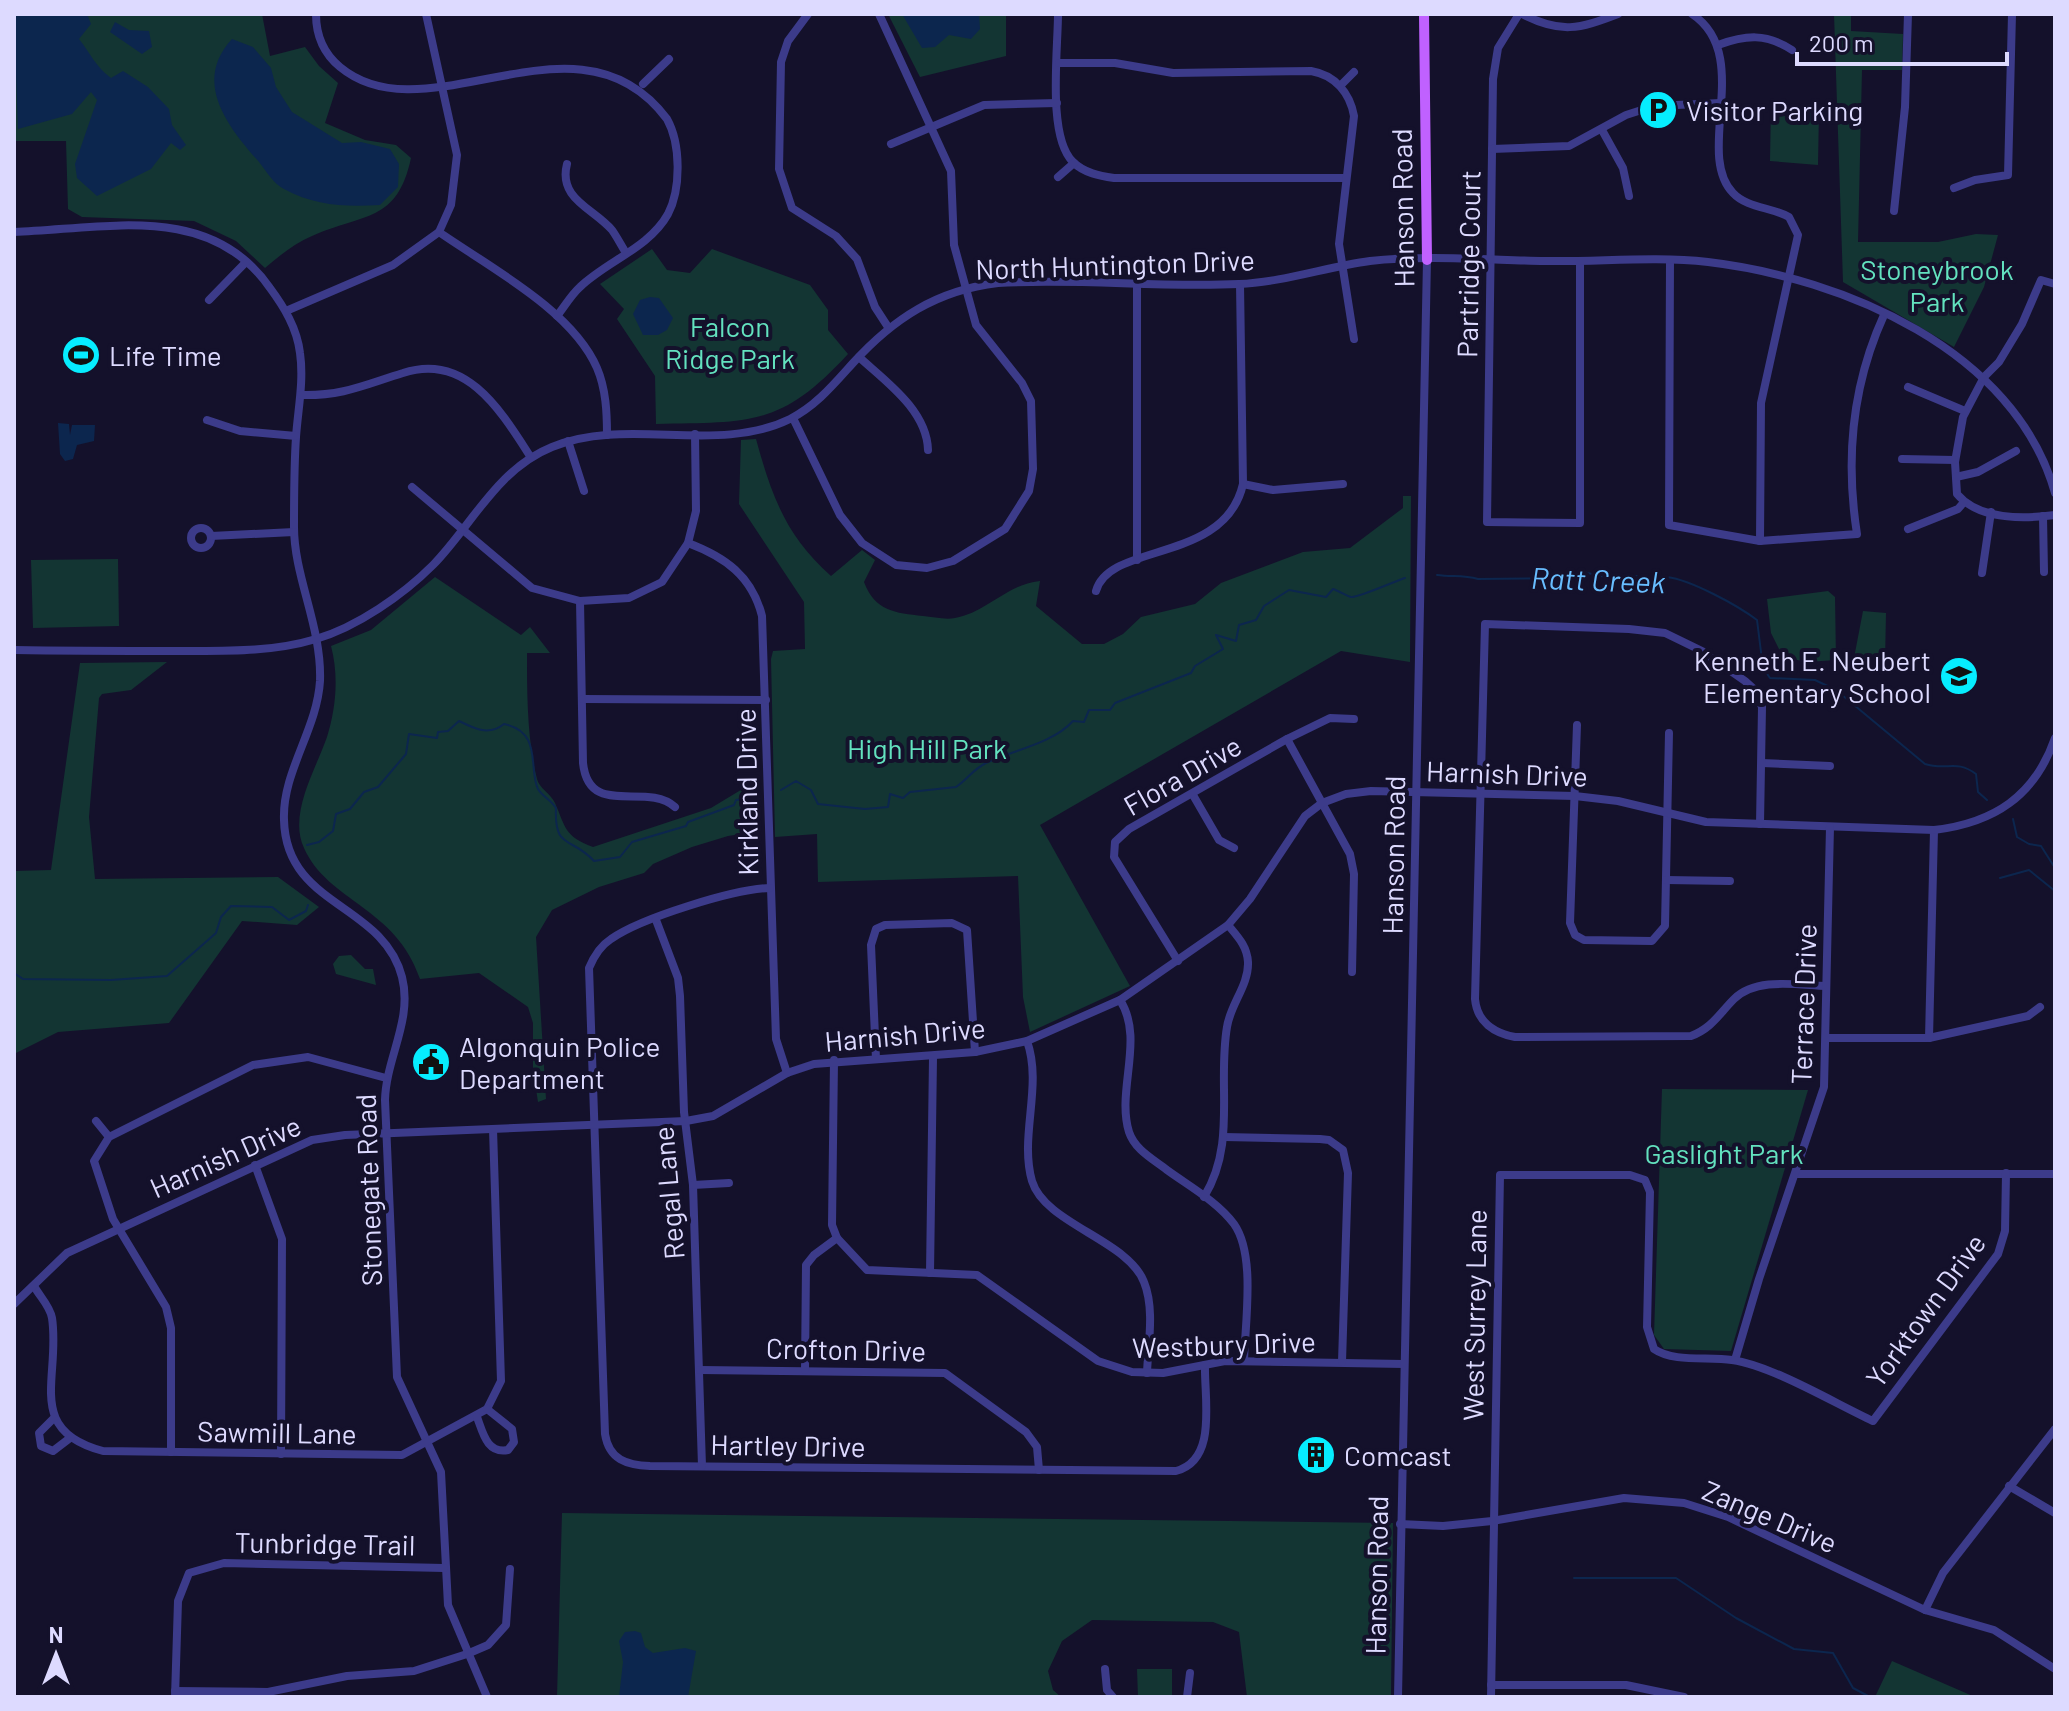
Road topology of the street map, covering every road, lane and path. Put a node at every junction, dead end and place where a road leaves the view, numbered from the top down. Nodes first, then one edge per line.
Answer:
1 (316, 14) edge
2 (426, 14) edge
3 (808, 14) edge
4 (879, 14) edge
5 (1058, 14) edge
6 (1424, 14) edge
7 (1521, 14) edge
8 (1618, 14) edge
9 (1692, 14) edge
10 (1908, 14) edge
11 (2012, 14) edge
12 (1718, 45) junction
13 (1792, 50) dead end
14 (669, 59) dead end
15 (1059, 63) junction
16 (1354, 72) dead end
17 (452, 73) dead end
18 (634, 76) dead end
19 (439, 77) junction
20 (643, 84) junction
21 (1340, 86) junction
22 (1057, 103) junction
23 (1721, 103) junction
24 (929, 126) junction
25 (1602, 130) junction
26 (891, 144) dead end
27 (1492, 149) junction
28 (1074, 163) junction
29 (567, 164) dead end
30 (1058, 177) dead end
31 (1346, 178) junction
32 (1954, 188) dead end
33 (1629, 196) dead end
34 (1894, 211) dead end
35 (14, 232) edge
36 (439, 232) junction
37 (626, 253) junction
38 (1427, 260) junction
39 (1489, 260) junction
40 (1670, 260) junction
41 (246, 262) junction
42 (1580, 262) junction
43 (1340, 268) junction
44 (1789, 277) junction
45 (1137, 283) junction
46 (1240, 284) junction
47 (2055, 284) edge
48 (965, 289) junction
49 (209, 300) dead end
50 (286, 311) junction
51 (1884, 315) junction
52 (557, 316) junction
53 (888, 327) junction
54 (1354, 339) dead end
55 (859, 357) junction
56 (1984, 377) junction
57 (1908, 387) dead end
58 (301, 395) junction
59 (1965, 411) junction
60 (793, 418) junction
61 (207, 420) dead end
62 (695, 434) junction
63 (607, 435) junction
64 (296, 436) junction
65 (568, 441) junction
66 (928, 450) dead end
67 (2016, 451) dead end
68 (530, 456) junction
69 (1902, 459) dead end
70 (1955, 460) junction
71 (1956, 477) junction
72 (1243, 484) junction
73 (1343, 484) dead end
74 (412, 487) dead end
75 (584, 491) dead end
76 (2055, 493) edge
77 (1964, 502) junction
78 (1991, 512) junction
79 (2055, 515) edge
80 (2043, 516) junction
81 (463, 529) junction
82 (1908, 529) dead end
83 (294, 532) junction
84 (211, 536) dead end
85 (1760, 541) junction
86 (688, 543) junction
87 (1137, 560) junction
88 (2044, 572) dead end
89 (1982, 573) dead end
90 (1096, 591) dead end
91 (580, 601) junction
92 (318, 639) junction
93 (14, 650) edge
94 (583, 699) junction
95 (766, 700) junction
96 (1354, 719) dead end
97 (1577, 725) dead end
98 (1669, 733) dead end
99 (2055, 738) edge
100 (1287, 739) junction
101 (1762, 763) junction
102 (1830, 766) dead end
103 (1418, 792) junction
104 (1480, 793) junction
105 (1193, 795) junction
106 (1575, 796) junction
107 (1322, 803) junction
108 (675, 807) dead end
109 (1668, 813) junction
110 (1760, 824) junction
111 (1830, 827) junction
112 (1934, 830) junction
113 (1234, 848) dead end
114 (1666, 880) junction
115 (1730, 881) dead end
116 (770, 888) junction
117 (656, 920) junction
118 (1228, 925) junction
119 (1178, 961) junction
120 (1352, 972) dead end
121 (1826, 986) junction
122 (1120, 1000) junction
123 (2040, 1007) dead end
124 (1826, 1038) junction
125 (1929, 1038) junction
126 (1027, 1041) junction
127 (975, 1052) junction
128 (933, 1058) junction
129 (876, 1059) junction
130 (834, 1060) junction
131 (787, 1073) junction
132 (386, 1078) junction
133 (96, 1121) dead end
134 (686, 1121) junction
135 (594, 1125) junction
136 (493, 1129) junction
137 (386, 1133) junction
138 (109, 1137) junction
139 (1224, 1137) junction
140 (255, 1165) junction
141 (2006, 1173) junction
142 (1796, 1174) junction
143 (2055, 1174) edge
144 (729, 1183) dead end
145 (693, 1185) junction
146 (1204, 1197) junction
147 (119, 1226) junction
148 (837, 1238) junction
149 (930, 1273) junction
150 (34, 1286) junction
151 (14, 1304) edge
152 (1735, 1360) junction
153 (1244, 1361) junction
154 (1342, 1362) junction
155 (1404, 1364) junction
156 (1205, 1365) junction
157 (700, 1370) junction
158 (805, 1370) junction
159 (1147, 1373) junction
160 (487, 1409) junction
161 (477, 1417) junction
162 (54, 1418) junction
163 (2055, 1429) edge
164 (70, 1438) junction
165 (428, 1443) junction
166 (171, 1452) junction
167 (281, 1454) junction
168 (702, 1466) junction
169 (1039, 1470) junction
170 (2009, 1486) junction
171 (2055, 1513) edge
172 (1492, 1521) junction
173 (1400, 1524) junction
174 (444, 1568) junction
175 (510, 1569) dead end
176 (1925, 1610) junction
177 (467, 1654) junction
178 (1105, 1669) dead end
179 (2055, 1669) edge
180 (1190, 1673) dead end
181 (1491, 1685) junction
182 (175, 1694) edge
183 (487, 1697) edge
184 (1113, 1697) edge
185 (1187, 1697) edge
186 (1398, 1697) edge
187 (1491, 1697) edge
188 (1684, 1697) edge

1 - 19 street
2 - 19 street
3 - 53 street
4 - 24 street
5 - 15 street
6 - 38 main road, Hanson Road
7 - 8 street
7 - 27 street, Partridge Court
9 - 12 street
10 - 34 street
11 - 32 street
12 - 13 street
12 - 23 street
14 - 20 street
15 - 21 street
15 - 22 street
16 - 21 street
17 - 19 street
18 - 20 street
19 - 36 street
20 - 37 street
21 - 31 street
22 - 24 street
22 - 28 street
23 - 25 street
23 - 44 street
24 - 26 street
24 - 48 street
25 - 27 street
25 - 33 street
27 - 39 street, Partridge Court
28 - 30 street
28 - 31 street
29 - 37 street
31 - 43 street
35 - 41 street, Stonegate Road
36 - 50 street
36 - 52 street
37 - 52 street
38 - 39 street, North Huntington Drive
38 - 43 street, North Huntington Drive
38 - 103 street, Hanson Road
39 - 42 street, North Huntington Drive
39 - 42 street, Partridge Court
40 - 42 street, North Huntington Drive
40 - 44 street, North Huntington Drive
40 - 85 street
41 - 49 street
41 - 50 street, Stonegate Road
43 - 46 street, North Huntington Drive
43 - 54 street
44 - 51 street, North Huntington Drive
44 - 85 street
45 - 46 street, North Huntington Drive
45 - 48 street, North Huntington Drive
45 - 87 street
46 - 72 street
47 - 56 street
48 - 53 street, North Huntington Drive
48 - 60 street
50 - 58 street, Stonegate Road
51 - 56 street, North Huntington Drive
51 - 85 street
52 - 63 street
53 - 55 street, North Huntington Drive
55 - 60 street, North Huntington Drive
55 - 66 street
56 - 59 street
56 - 76 street, North Huntington Drive
57 - 59 street
58 - 64 street, Stonegate Road
58 - 68 street
59 - 70 street
60 - 62 street, North Huntington Drive
61 - 64 street
62 - 63 street, North Huntington Drive
62 - 86 street
63 - 65 street, North Huntington Drive
64 - 83 street, Stonegate Road
65 - 68 street, North Huntington Drive
65 - 75 street
67 - 71 street
68 - 81 street, North Huntington Drive
69 - 70 street
70 - 71 street
71 - 77 street
72 - 73 street
72 - 87 street
74 - 81 street
77 - 78 street
77 - 82 street
78 - 80 street
78 - 89 street
79 - 80 street
80 - 88 street
81 - 91 street
81 - 92 street, North Huntington Drive
83 - 84 street
83 - 92 street, Stonegate Road
86 - 91 street
86 - 95 street, Kirkland Drive
87 - 90 street
91 - 94 street
92 - 93 street, North Huntington Drive
92 - 132 street, Stonegate Road
94 - 95 street
94 - 108 street
95 - 116 street, Kirkland Drive
96 - 100 street, Flora Drive
97 - 106 street
98 - 109 street
99 - 112 street, Harnish Drive
100 - 105 street, Flora Drive
100 - 107 street
101 - 102 street
101 - 104 street
101 - 110 street
103 - 104 street, Harnish Drive
103 - 107 street, Harnish Drive
103 - 155 street, Hanson Road
104 - 106 street, Harnish Drive
104 - 121 street
105 - 113 street
105 - 119 street, Flora Drive
106 - 109 street, Harnish Drive
106 - 114 street
107 - 118 street, Harnish Drive
107 - 120 street
109 - 110 street, Harnish Drive
109 - 114 street
110 - 111 street, Harnish Drive
111 - 112 street, Harnish Drive
111 - 121 street, Terrace Drive
112 - 125 street
114 - 115 street
116 - 117 street, Hartley Drive
116 - 131 street, Kirkland Drive
117 - 134 street, Regal Lane
117 - 135 street, Hartley Drive
118 - 119 street, Harnish Drive
118 - 139 street
119 - 122 street, Harnish Drive
121 - 124 street, Terrace Drive
122 - 126 street, Harnish Drive
122 - 146 street
123 - 125 street
124 - 125 street
124 - 142 street, Terrace Drive
126 - 127 street, Harnish Drive
126 - 159 street
127 - 128 street, Harnish Drive
127 - 129 street
128 - 129 street, Harnish Drive
128 - 149 street
129 - 130 street, Harnish Drive
130 - 131 street, Harnish Drive
130 - 148 street
131 - 134 street, Harnish Drive
132 - 137 street, Stonegate Road
132 - 138 street
133 - 138 street
134 - 135 street, Harnish Drive
134 - 145 street, Regal Lane
135 - 136 street, Harnish Drive
135 - 168 street, Hartley Drive
136 - 137 street, Harnish Drive
136 - 160 street
137 - 140 street, Harnish Drive
137 - 165 street, Stonegate Road
138 - 147 street
139 - 146 street
139 - 154 street
140 - 147 street, Harnish Drive
140 - 167 street
141 - 142 street
141 - 143 street
141 - 152 street, Yorktown Drive
142 - 152 street, Terrace Drive
144 - 145 street
145 - 157 street, Regal Lane
146 - 153 street
147 - 150 street, Harnish Drive
147 - 166 street
148 - 149 street, Westbury Drive
148 - 158 street
149 - 159 street, Westbury Drive
150 - 151 street, Harnish Drive
150 - 162 street, Sawmill Lane
152 - 172 street, West Surrey Lane
153 - 154 street, Westbury Drive
153 - 156 street, Westbury Drive
154 - 155 street, Westbury Drive
155 - 173 street, Hanson Road
156 - 159 street, Westbury Drive
156 - 169 street, Hartley Drive
157 - 158 street, Crofton Drive
157 - 168 street, Regal Lane
158 - 169 street, Crofton Drive
160 - 161 street, Sawmill Lane
160 - 161 street
161 - 165 street, Sawmill Lane
162 - 164 street
162 - 164 street, Sawmill Lane
163 - 170 street
164 - 166 street, Sawmill Lane
165 - 167 street, Sawmill Lane
165 - 174 street, Stonegate Road
166 - 167 street, Sawmill Lane
168 - 169 street, Hartley Drive
170 - 171 street
170 - 176 street
172 - 173 street, Zange Drive
172 - 176 street, Zange Drive
172 - 181 street, West Surrey Lane
173 - 186 street, Hanson Road
174 - 177 street, Stonegate Road
174 - 182 street, Tunbridge Trail
175 - 177 street
176 - 179 street, Zange Drive
177 - 182 street
177 - 183 street, Stonegate Road
178 - 184 street
180 - 185 street
181 - 187 street, West Surrey Lane
181 - 188 street

